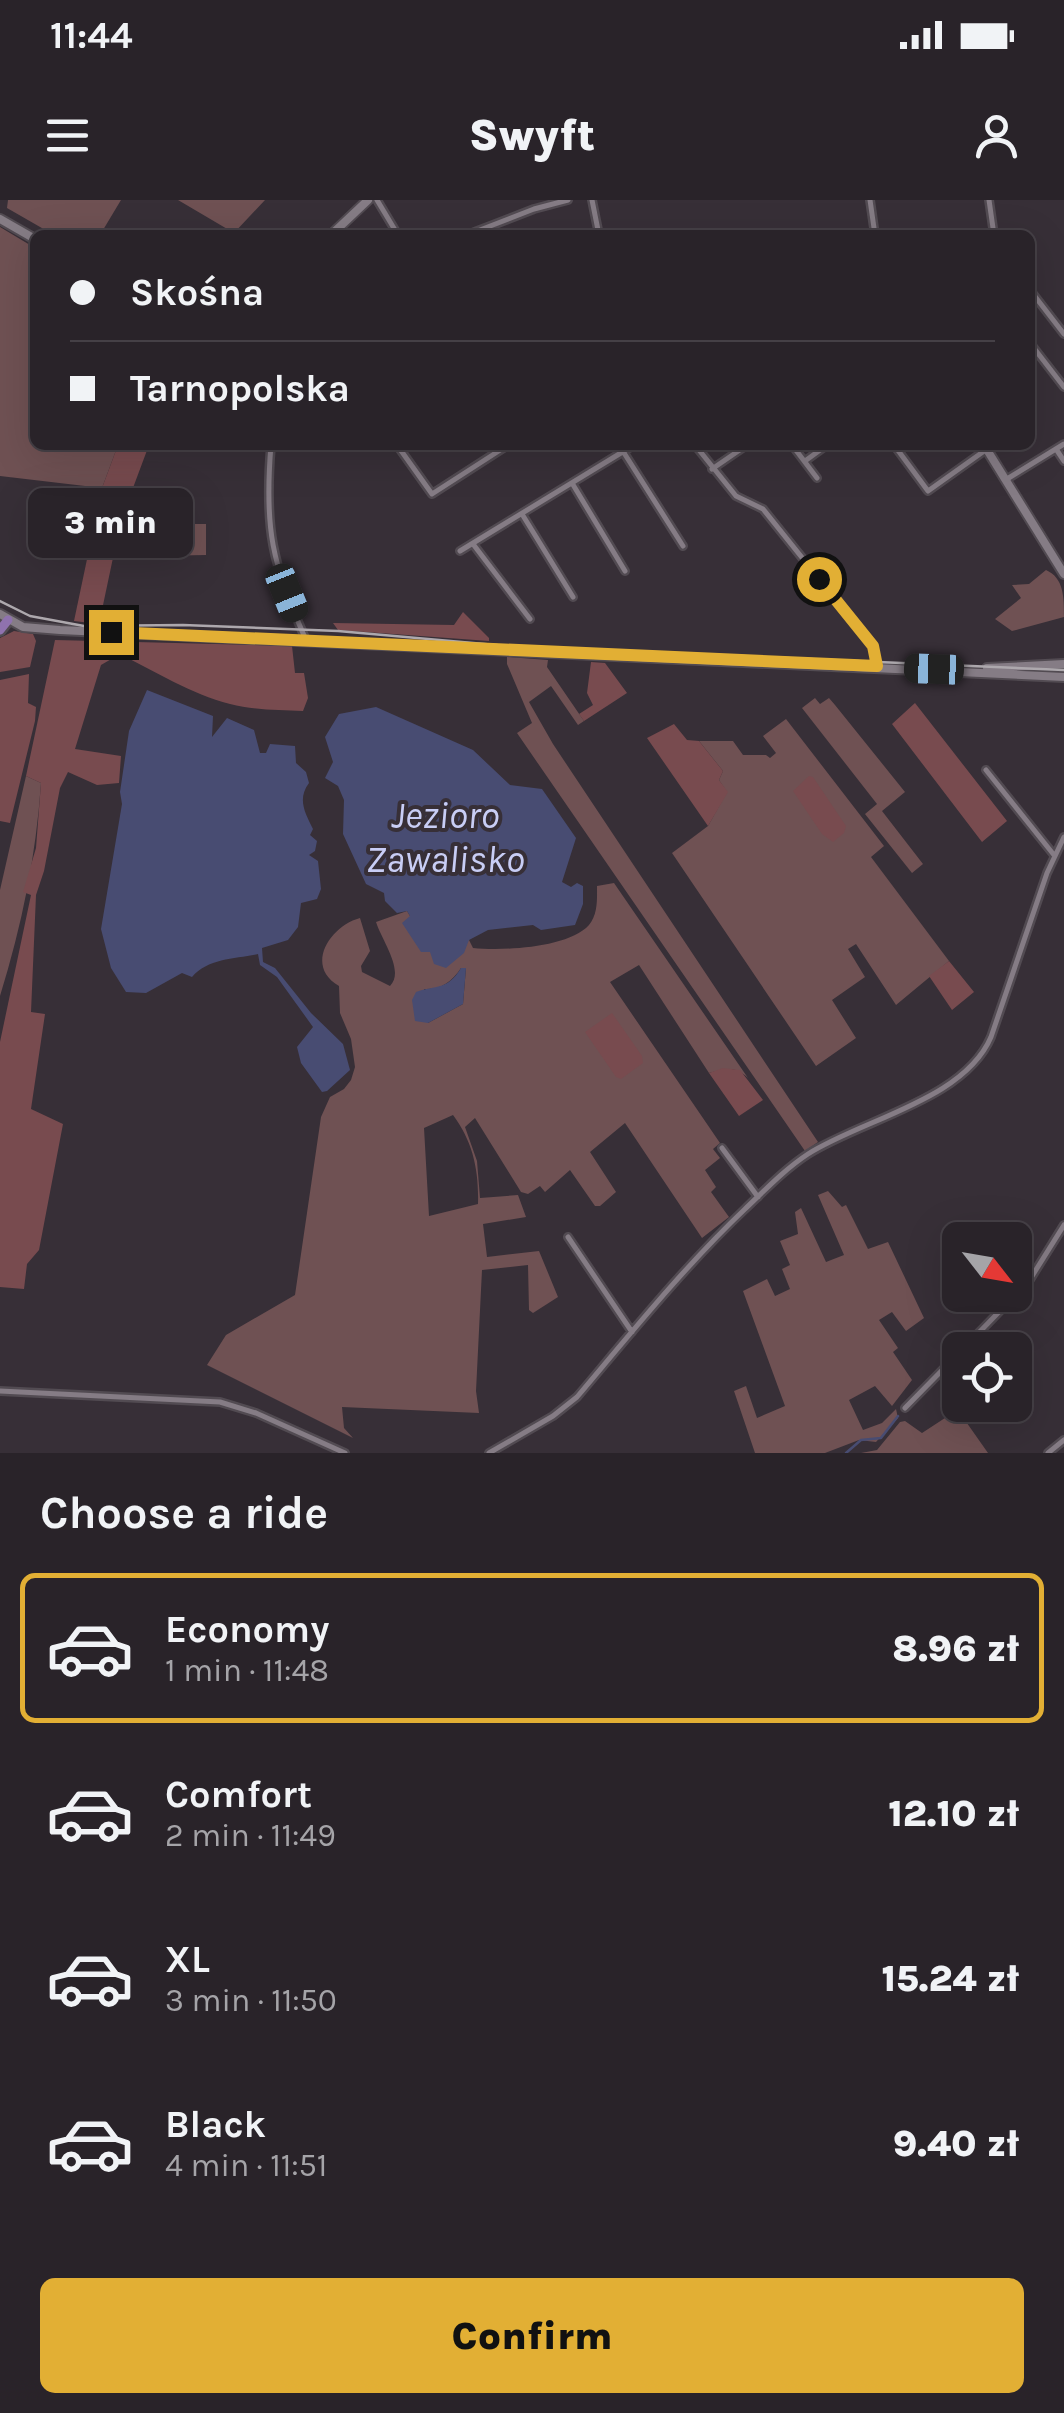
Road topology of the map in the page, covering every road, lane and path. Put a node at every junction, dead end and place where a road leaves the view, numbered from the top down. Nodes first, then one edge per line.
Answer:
1 (368, 200) edge
2 (376, 200) edge
3 (568, 200) edge
4 (592, 200) edge
5 (870, 200) edge
6 (989, 200) edge
7 (0, 219) edge
8 (336, 230) edge
9 (395, 230) edge
10 (480, 230) edge
11 (598, 230) edge
12 (875, 230) edge
13 (993, 230) edge
14 (30, 236) edge
15 (1035, 296) edge
16 (1064, 334) edge
17 (1035, 350) edge
18 (1064, 387) edge
19 (1064, 444) edge
20 (1056, 449) junction
21 (271, 450) edge
22 (401, 450) edge
23 (500, 450) edge
24 (618, 450) edge
25 (622, 450) edge
26 (699, 450) edge
27 (740, 450) edge
28 (796, 450) edge
29 (820, 450) edge
30 (898, 450) edge
31 (981, 450) edge
32 (987, 450) edge
33 (1064, 461) edge
34 (804, 462) junction
35 (712, 469) junction
36 (817, 478) dead end
37 (1006, 479) junction
38 (572, 482) junction
39 (522, 514) junction
40 (473, 544) junction
41 (683, 546) dead end
42 (460, 551) dead end
43 (625, 571) dead end
44 (1064, 574) edge
45 (573, 597) dead end
46 (8, 619) edge
47 (530, 620) dead end
48 (0, 630) edge
49 (306, 641) junction
50 (1064, 664) edge
51 (877, 666) junction
52 (963, 670) junction
53 (1064, 677) edge
54 (986, 770) dead end
55 (1064, 836) edge
56 (1054, 855) junction
57 (722, 1148) dead end
58 (758, 1196) junction
59 (1064, 1225) edge
60 (568, 1237) dead end
61 (632, 1332) junction
62 (979, 1332) edge
63 (942, 1370) edge
64 (0, 1391) edge
65 (905, 1408) dead end
66 (1064, 1440) edge
67 (345, 1453) edge
68 (490, 1453) edge
69 (1048, 1453) edge

1 - 8 main road
2 - 9 street
3 - 10 street
4 - 11 street
5 - 12 street
6 - 13 street
7 - 14 main road
15 - 16 street
17 - 18 street
19 - 20 street
20 - 33 street
20 - 37 street
21 - 49 street
22 - 23 street
24 - 38 street
25 - 41 street
26 - 35 street
27 - 35 street
28 - 34 street
29 - 34 street
30 - 31 street
32 - 37 main road
34 - 36 street
35 - 51 street
37 - 44 main road
38 - 39 street
38 - 43 street
39 - 40 street
39 - 45 street
40 - 42 street
40 - 47 street
46 - 48 main road
46 - 49 main road
49 - 51 main road
50 - 52 main road
51 - 52 main road
52 - 53 main road
54 - 56 street
55 - 56 street
56 - 58 street
57 - 58 street
58 - 61 street
59 - 62 street
60 - 61 street
61 - 68 street
63 - 65 street
64 - 67 street
66 - 69 street

